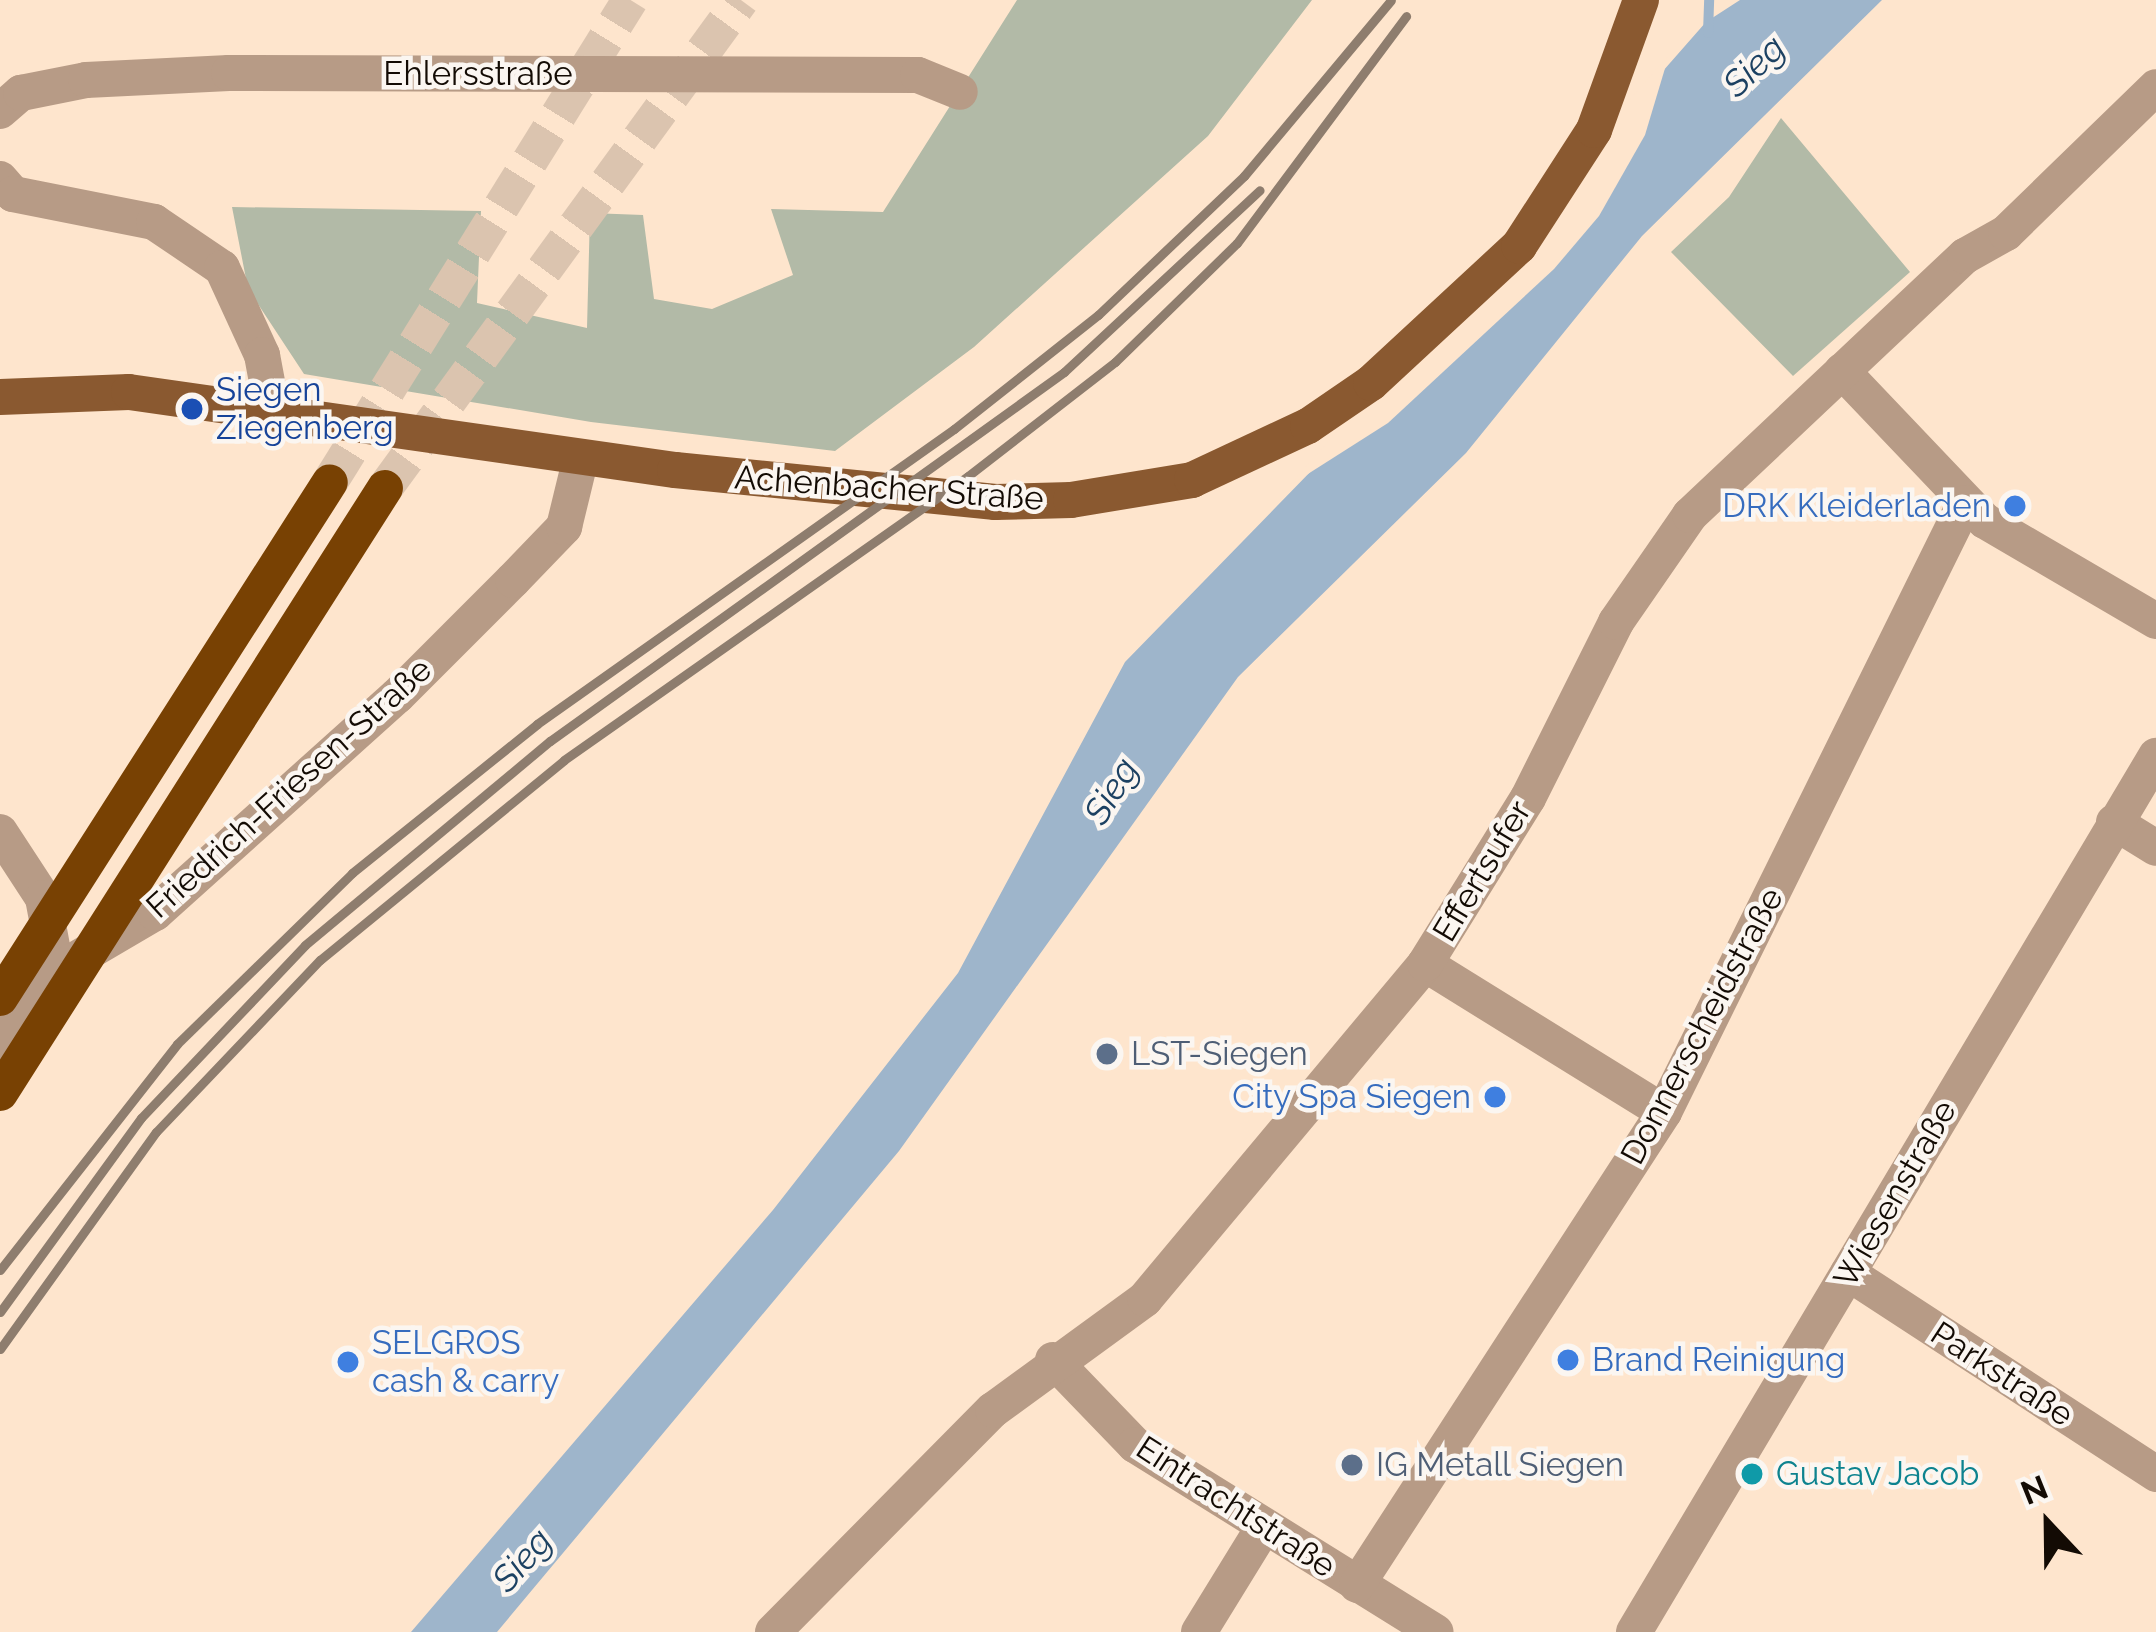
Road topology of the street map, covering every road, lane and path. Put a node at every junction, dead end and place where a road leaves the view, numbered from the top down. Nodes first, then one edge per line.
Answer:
1 (1639, 10) edge
2 (2156, 87) edge
3 (960, 92) dead end
4 (0, 111) edge
5 (0, 179) edge
6 (1842, 371) junction
7 (0, 398) edge
8 (273, 414) junction
9 (581, 458) junction
10 (330, 482) tunnel mouth
11 (385, 488) tunnel mouth
12 (1965, 503) junction
13 (2156, 621) edge
14 (2156, 756) edge
15 (2114, 822) junction
16 (0, 832) edge
17 (2156, 848) edge
18 (1425, 964) junction
19 (56, 970) junction
20 (0, 998) edge
21 (0, 1044) edge
22 (0, 1094) edge
23 (1664, 1112) junction
24 (1848, 1274) junction
25 (1053, 1360) junction
26 (2156, 1474) edge
27 (1263, 1528) junction
28 (1357, 1585) junction
29 (773, 1632) edge
30 (1199, 1632) edge
31 (1436, 1632) edge
32 (1634, 1632) edge

1 - 9 main road, Achenbacher Straße
2 - 6 street, Effertsufer
3 - 4 street, Ehlersstraße
5 - 8 street
6 - 12 street
6 - 18 street, Effertsufer
7 - 8 main road, Achenbacher Straße
8 - 9 main road, Achenbacher Straße
9 - 19 street, Friedrich-Friesen-Straße
10 - 20 highway
11 - 22 highway
12 - 13 street
12 - 23 street, Donnerscheidstraße
14 - 15 street, Wiesenstraße
15 - 17 street
15 - 24 street, Wiesenstraße
16 - 19 street
18 - 23 street
18 - 25 street, Effertsufer
19 - 21 street
23 - 28 street, Donnerscheidstraße
24 - 26 street, Parkstraße
24 - 32 street, Wiesenstraße
25 - 27 street, Eintrachtstraße
25 - 29 street, Effertsufer
27 - 28 street, Eintrachtstraße
27 - 30 street
28 - 31 street, Eintrachtstraße

